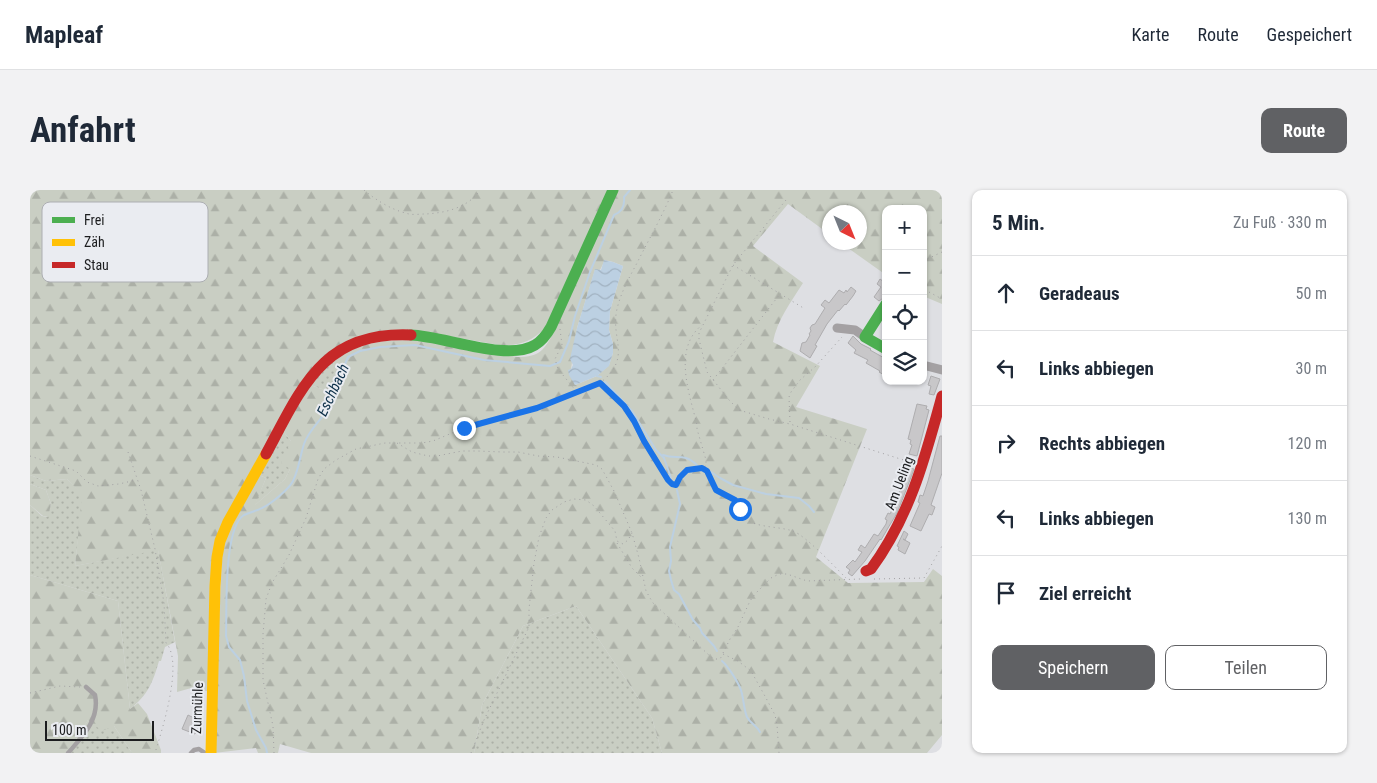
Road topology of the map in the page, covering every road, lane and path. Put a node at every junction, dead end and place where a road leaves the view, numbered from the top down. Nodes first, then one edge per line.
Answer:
1 (364, 190) edge
2 (480, 190) edge
3 (613, 190) edge
4 (673, 190) edge
5 (786, 200) dead end
6 (942, 252) edge
7 (927, 259) edge
8 (733, 265) junction
9 (927, 289) edge
10 (780, 294) junction
11 (942, 298) edge
12 (805, 309) dead end
13 (882, 310) edge
14 (703, 325) junction
15 (560, 328) dead end
16 (837, 328) dead end
17 (849, 329) junction
18 (865, 337) junction
19 (882, 347) edge
20 (927, 366) edge
21 (942, 370) edge
22 (713, 381) junction
23 (600, 383) junction
24 (577, 391) junction
25 (942, 396) edge
26 (790, 424) junction
27 (396, 443) junction
28 (128, 452) dead end
29 (30, 456) edge
30 (923, 466) junction
31 (702, 468) junction
32 (137, 479) junction
33 (632, 533) junction
34 (617, 541) junction
35 (942, 546) edge
36 (866, 576) junction
37 (642, 578) junction
38 (847, 579) junction
39 (723, 654) junction
40 (86, 687) joint
41 (30, 694) edge
42 (68, 753) edge
43 (155, 753) edge
44 (191, 753) edge
45 (205, 753) edge
46 (211, 753) edge
47 (274, 753) edge
48 (471, 753) edge
49 (779, 753) edge

1 - 2 path
3 - 46 main road, Zurmühle
4 - 23 path
5 - 8 path
6 - 7 path
8 - 10 path
8 - 14 path
9 - 11 path
10 - 12 path
10 - 22 path
13 - 18 main road
14 - 22 path
14 - 31 path
15 - 24 path
16 - 17 street
17 - 18 street
17 - 26 path
18 - 19 main road
20 - 21 street
22 - 26 path
23 - 24 path
23 - 31 path
24 - 27 path
25 - 30 main road, Am Ueling
26 - 30 path
27 - 33 path
27 - 47 path
28 - 32 path
29 - 32 path
30 - 36 main road, Am Ueling
31 - 38 path
32 - 43 path
33 - 34 path
33 - 37 path
34 - 37 path
34 - 48 path
35 - 36 path
36 - 38 path
37 - 39 path
38 - 39 path
39 - 49 path
40 - 41 path
40 - 42 lane
44 - 45 lane

